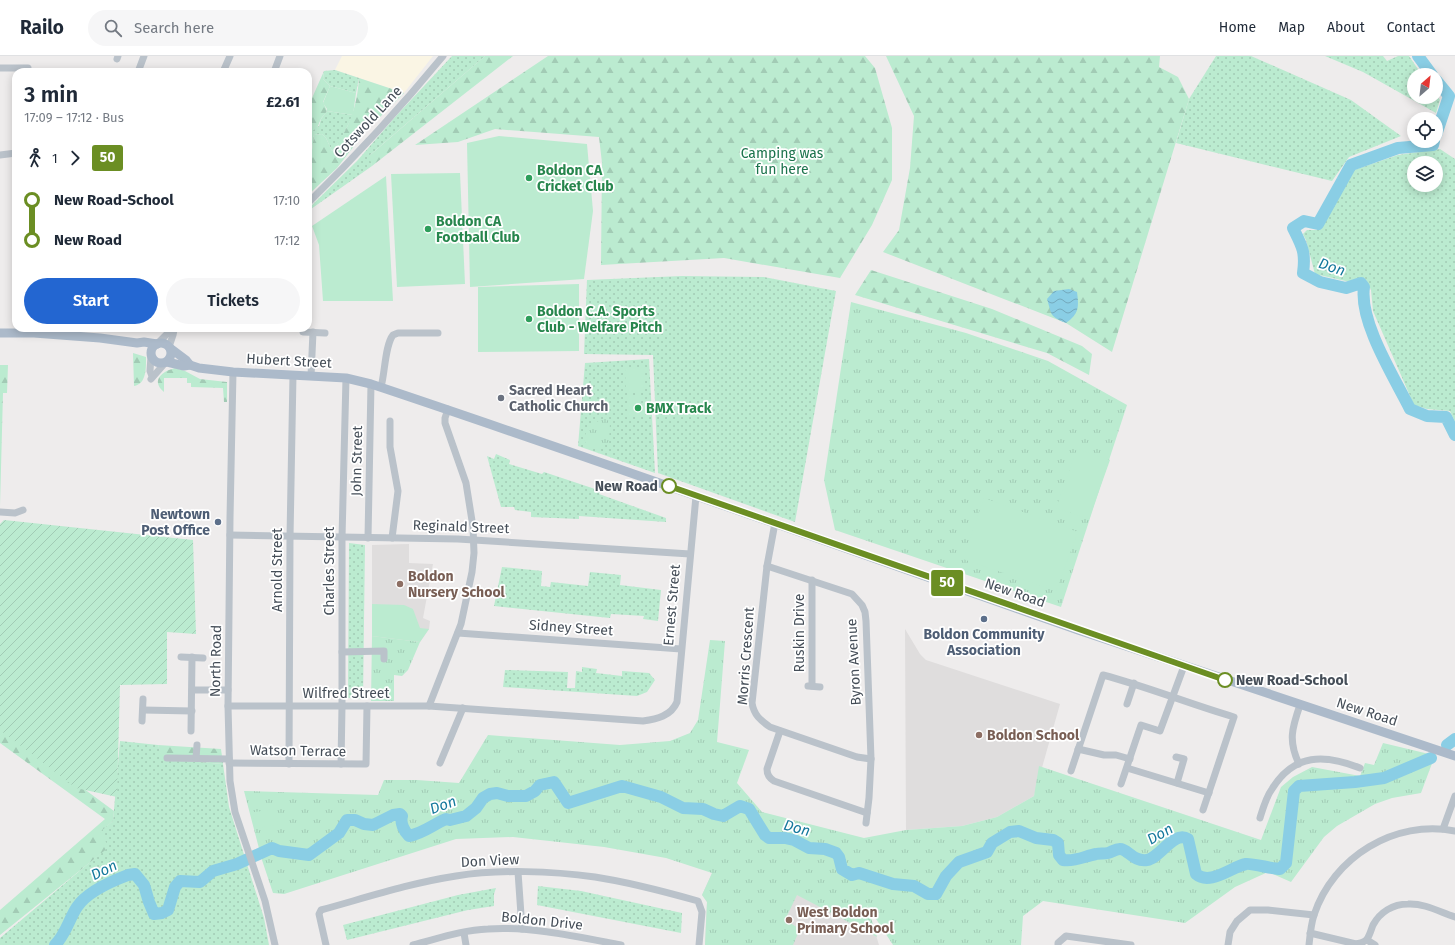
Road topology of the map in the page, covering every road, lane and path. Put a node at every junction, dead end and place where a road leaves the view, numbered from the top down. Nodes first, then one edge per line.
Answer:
1 (144, 56) edge
2 (230, 56) edge
3 (280, 56) edge
4 (444, 56) edge
5 (0, 68) edge
6 (28, 68) dead end
7 (140, 68) edge
8 (226, 68) edge
9 (276, 68) edge
10 (12, 153) edge
11 (0, 154) edge
12 (312, 199) edge
13 (0, 332) edge
14 (168, 332) edge
15 (174, 332) edge
16 (303, 332) dead end
17 (312, 332) junction
18 (324, 333) dead end
19 (438, 333) dead end
20 (137, 343) junction
21 (158, 343) junction
22 (170, 348) junction
23 (151, 355) junction
24 (166, 363) junction
25 (190, 365) junction
26 (233, 372) junction
27 (294, 375) junction
28 (311, 376) junction
29 (346, 378) junction
30 (371, 384) junction
31 (384, 388) junction
32 (448, 409) junction
33 (390, 421) dead end
34 (696, 496) junction
35 (23, 510) dead end
36 (0, 512) edge
37 (775, 523) junction
38 (230, 535) junction
39 (290, 536) junction
40 (342, 538) junction
41 (368, 538) junction
42 (392, 538) junction
43 (474, 540) junction
44 (690, 554) junction
45 (767, 566) junction
46 (812, 580) junction
47 (458, 633) junction
48 (681, 649) junction
49 (342, 652) junction
50 (181, 657) dead end
51 (192, 658) junction
52 (203, 658) dead end
53 (384, 659) dead end
54 (1184, 666) junction
55 (1134, 683) junction
56 (820, 687) dead end
57 (192, 690) junction
58 (228, 690) junction
59 (1173, 696) junction
60 (143, 699) dead end
61 (1127, 704) dead end
62 (290, 705) junction
63 (1300, 705) junction
64 (228, 706) junction
65 (342, 706) junction
66 (367, 706) junction
67 (429, 706) junction
68 (463, 708) junction
69 (142, 710) junction
70 (192, 711) junction
71 (668, 714) joint
72 (142, 721) dead end
73 (192, 731) dead end
74 (780, 731) junction
75 (197, 745) dead end
76 (1078, 749) junction
77 (1455, 756) edge
78 (1176, 757) dead end
79 (167, 758) dead end
80 (196, 758) junction
81 (871, 759) junction
82 (1130, 759) junction
83 (229, 761) junction
84 (440, 763) dead end
85 (289, 764) junction
86 (341, 764) junction
87 (1299, 764) junction
88 (1127, 768) junction
89 (1360, 768) dead end
90 (1071, 771) dead end
91 (1177, 783) junction
92 (1121, 784) dead end
93 (1209, 793) junction
94 (1455, 796) edge
95 (1203, 810) dead end
96 (867, 813) junction
97 (1260, 818) dead end
98 (866, 823) dead end
99 (1442, 829) junction
100 (1455, 831) edge
101 (518, 872) junction
102 (1314, 915) junction
103 (1455, 917) edge
104 (522, 929) junction
105 (464, 932) junction
106 (1310, 933) junction
107 (1366, 940) junction
108 (275, 945) edge
109 (326, 945) edge
110 (413, 945) edge
111 (466, 945) edge
112 (621, 945) edge
113 (699, 945) edge
114 (1058, 945) edge
115 (1131, 945) edge
116 (1228, 945) edge
117 (1309, 945) edge
118 (1375, 945) edge

1 - 7 street
2 - 8 street
3 - 9 street
4 - 12 street, Cotswold Lane
5 - 6 street
10 - 11 street
13 - 20 main road
14 - 21 street
15 - 22 street
16 - 17 street
17 - 18 street
17 - 28 street
19 - 31 street
20 - 21 main road
20 - 23 main road
21 - 22 main road
21 - 23 main road
22 - 24 main road
22 - 25 main road, Hubert Street
23 - 24 main road
23 - 24 street
24 - 25 main road, Hubert Street
25 - 26 main road, Hubert Street
26 - 27 main road, Hubert Street
26 - 38 street, North Road
27 - 28 main road, Hubert Street
27 - 39 street, Arnold Street
28 - 29 main road, Hubert Street
29 - 30 main road, Hubert Street
29 - 40 street, Charles Street
30 - 31 main road, Hubert Street
30 - 41 street, John Street
31 - 32 main road, New Road
32 - 34 main road, New Road
32 - 43 street
33 - 42 street
34 - 37 main road, New Road
34 - 44 street, Ernest Street
35 - 36 street
37 - 45 street, Morris Crescent
37 - 54 main road, New Road
38 - 39 street, Reginald Street
38 - 58 street, North Road
39 - 40 street, Reginald Street
39 - 62 street, Arnold Street
40 - 41 street, Reginald Street
40 - 49 street, Charles Street
41 - 42 street, Reginald Street
42 - 43 street, Reginald Street
43 - 44 street, Reginald Street
43 - 47 street
44 - 48 street, Ernest Street
45 - 46 street, Byron Avenue
45 - 74 street, Morris Crescent
46 - 56 street, Ruskin Drive
46 - 81 street, Byron Avenue
47 - 48 street, Sidney Street
47 - 67 street
48 - 71 street, Ernest Street
49 - 53 street
49 - 65 street, Charles Street
50 - 51 street
51 - 52 street
51 - 57 street
54 - 59 street
54 - 63 main road, New Road
55 - 59 street
55 - 61 street
55 - 76 street
57 - 58 street
57 - 70 street
58 - 64 street, North Road
59 - 82 street
59 - 93 street
60 - 69 street
62 - 64 street, Wilfred Street
62 - 65 street, Wilfred Street
62 - 85 street, Arnold Street
63 - 77 main road, New Road
63 - 87 street
64 - 83 street, North Road
65 - 66 street, Wilfred Street
65 - 86 street, Charles Street
66 - 67 street, Wilfred Street
66 - 86 street, Watson Terrace
67 - 68 street, Wilfred Street
68 - 71 street, Wilfred Street
68 - 84 street
69 - 70 street
69 - 72 street
70 - 73 street
74 - 81 street, Morris Crescent
74 - 96 street
75 - 80 street
76 - 82 street
76 - 90 street
78 - 91 street
79 - 80 street, Watson Terrace
80 - 83 street, Watson Terrace
81 - 96 street, Byron Avenue
82 - 88 street
83 - 85 street, Watson Terrace
83 - 108 street, North Road
85 - 86 street, Watson Terrace
87 - 89 street
87 - 97 street
88 - 91 street
88 - 92 street
91 - 93 street
93 - 95 street
94 - 99 street
96 - 98 street, Byron Avenue
99 - 100 street
99 - 102 street
101 - 104 street
101 - 109 street, Don View
101 - 113 street, Don View
102 - 106 street
102 - 116 street
103 - 107 street
104 - 105 street, Boldon Drive
104 - 112 street, Boldon Drive
105 - 110 street, Boldon Drive
105 - 111 street
106 - 107 street
106 - 117 street
107 - 118 street
114 - 115 street

